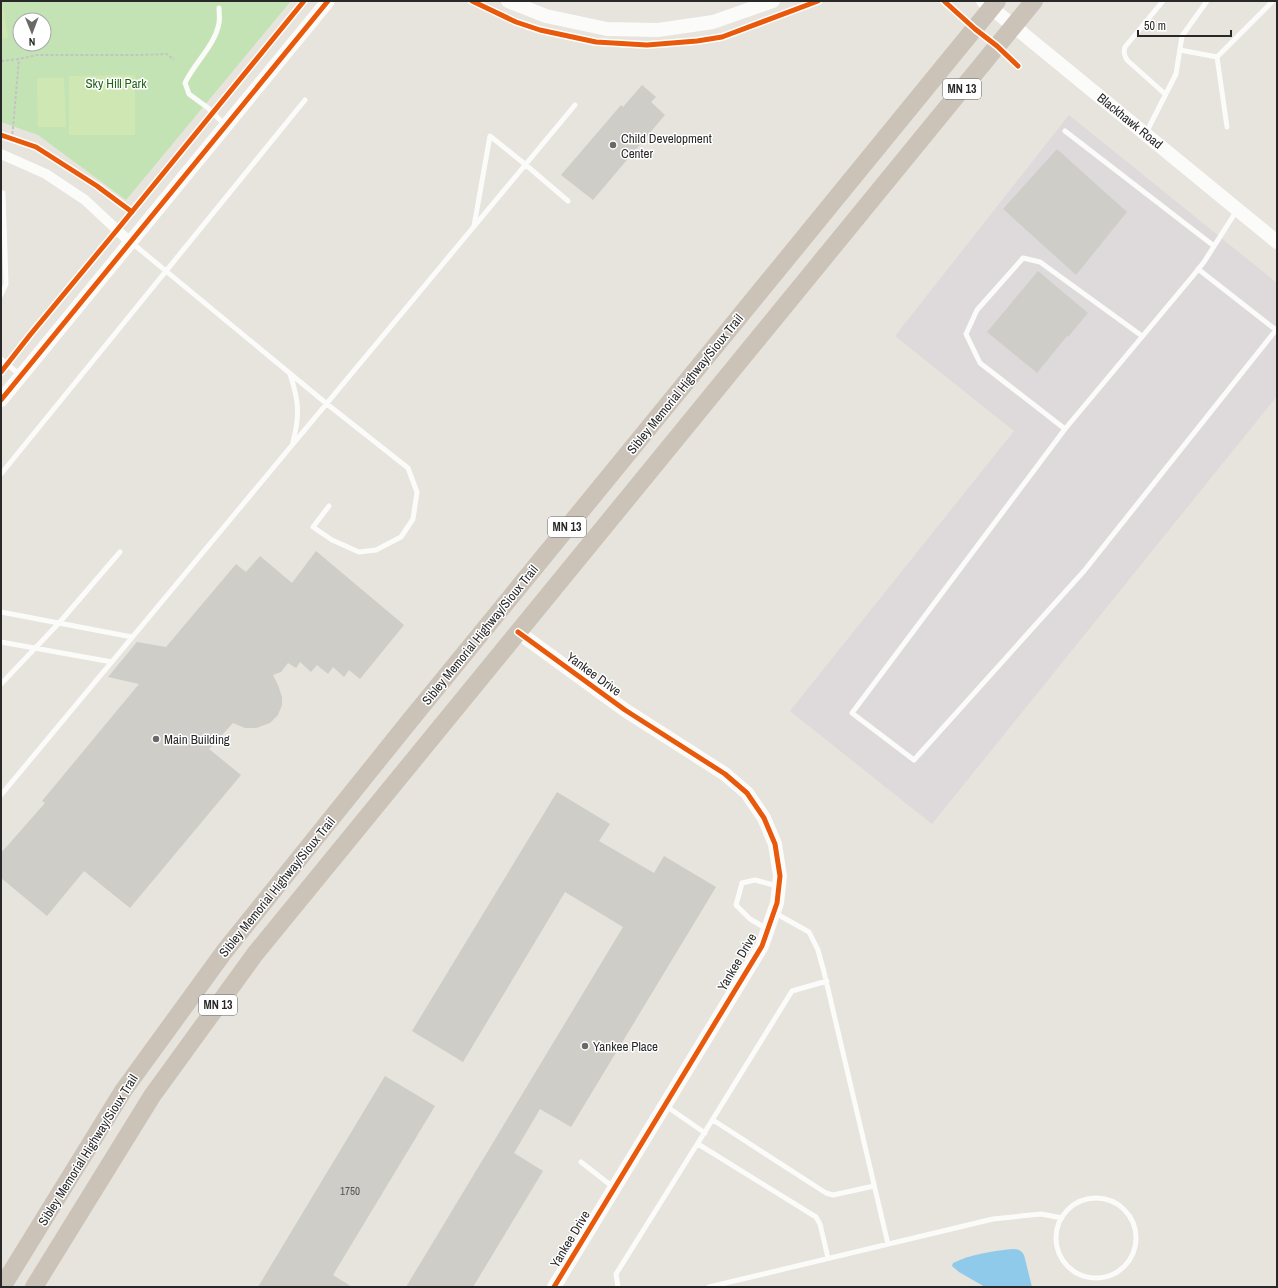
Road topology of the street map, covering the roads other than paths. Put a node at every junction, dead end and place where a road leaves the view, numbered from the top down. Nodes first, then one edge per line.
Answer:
1 (328, 1) edge
2 (508, 1) edge
3 (773, 1) edge
4 (1034, 1) edge
5 (1163, 1) edge
6 (1207, 1) edge
7 (1273, 1) edge
8 (991, 3) edge
9 (219, 8) dead end
10 (1014, 26) junction
11 (1180, 50) junction
12 (1217, 57) junction
13 (1165, 94) junction
14 (306, 100) dead end
15 (575, 105) dead end
16 (226, 126) junction
17 (1227, 128) dead end
18 (1065, 131) dead end
19 (1145, 133) junction
20 (1, 154) edge
21 (526, 165) junction
22 (1, 193) edge
23 (568, 201) dead end
24 (1238, 209) junction
25 (474, 227) junction
26 (130, 242) junction
27 (1277, 242) edge
28 (1214, 246) junction
29 (1198, 269) junction
30 (166, 271) junction
31 (1, 295) edge
32 (1142, 336) junction
33 (1, 359) edge
34 (290, 373) junction
35 (21, 376) junction
36 (1, 400) edge
37 (327, 404) junction
38 (1065, 429) junction
39 (292, 446) junction
40 (1, 474) edge
41 (329, 506) dead end
42 (120, 552) dead end
43 (1, 612) edge
44 (59, 623) junction
45 (518, 632) junction
46 (132, 637) junction
47 (1, 642) edge
48 (35, 648) junction
49 (112, 662) junction
50 (1, 684) edge
51 (1, 795) edge
52 (779, 887) junction
53 (774, 912) junction
54 (768, 930) junction
55 (826, 981) junction
56 (665, 1105) junction
57 (713, 1120) junction
58 (705, 1133) junction
59 (698, 1144) junction
60 (581, 1162) dead end
61 (874, 1186) junction
62 (614, 1188) junction
63 (1062, 1218) junction
64 (888, 1244) junction
65 (828, 1258) junction
66 (7, 1275) edge
67 (717, 1286) edge
68 (2, 1287) edge
69 (34, 1287) edge
70 (554, 1287) edge
71 (618, 1287) edge
72 (709, 1287) edge

1 - 16 street
2 - 3 street
4 - 10 highway, MN 13
5 - 13 lane
6 - 11 lane
7 - 12 lane
8 - 10 street, Blackhawk Road
8 - 66 highway, Sibley Memorial Highway/Sioux Trail / MN 13
9 - 16 lane
10 - 19 street, Blackhawk Road
10 - 45 highway, Sibley Memorial Highway/Sioux Trail / MN 13
11 - 12 lane
11 - 13 lane
12 - 17 lane
13 - 19 lane
14 - 30 lane
15 - 21 lane
16 - 26 street
18 - 28 lane
19 - 24 street, Blackhawk Road
20 - 26 street
21 - 23 lane
21 - 25 lane
21 - 25 lane
22 - 31 lane
24 - 27 street, Blackhawk Road
24 - 28 lane
25 - 37 lane
26 - 30 lane
26 - 35 street
28 - 29 lane
29 - 32 lane
29 - 38 lane
30 - 34 lane
30 - 40 lane
32 - 38 lane
32 - 38 lane
33 - 35 lane
34 - 37 lane
34 - 39 lane
35 - 36 street
37 - 39 lane
37 - 41 lane
39 - 46 lane
42 - 44 lane
43 - 44 lane
44 - 46 lane
44 - 48 lane
45 - 52 street, Yankee Drive
45 - 69 highway, Sibley Memorial Highway/Sioux Trail / MN 13
46 - 49 lane
47 - 48 lane
48 - 49 lane
48 - 50 lane
49 - 51 lane
52 - 53 street, Yankee Drive
52 - 54 lane
53 - 54 street, Yankee Drive
53 - 55 lane
54 - 56 street, Yankee Drive
55 - 57 lane
55 - 61 lane
56 - 58 lane
56 - 62 street, Yankee Drive
57 - 58 lane
57 - 61 lane
58 - 59 lane
59 - 65 lane
59 - 71 lane
60 - 62 lane
61 - 64 lane
62 - 70 street, Yankee Drive
63 - 63 lane
63 - 64 lane
64 - 65 lane
65 - 67 lane
66 - 68 highway, Sibley Memorial Highway/Sioux Trail / MN 13
67 - 72 lane

